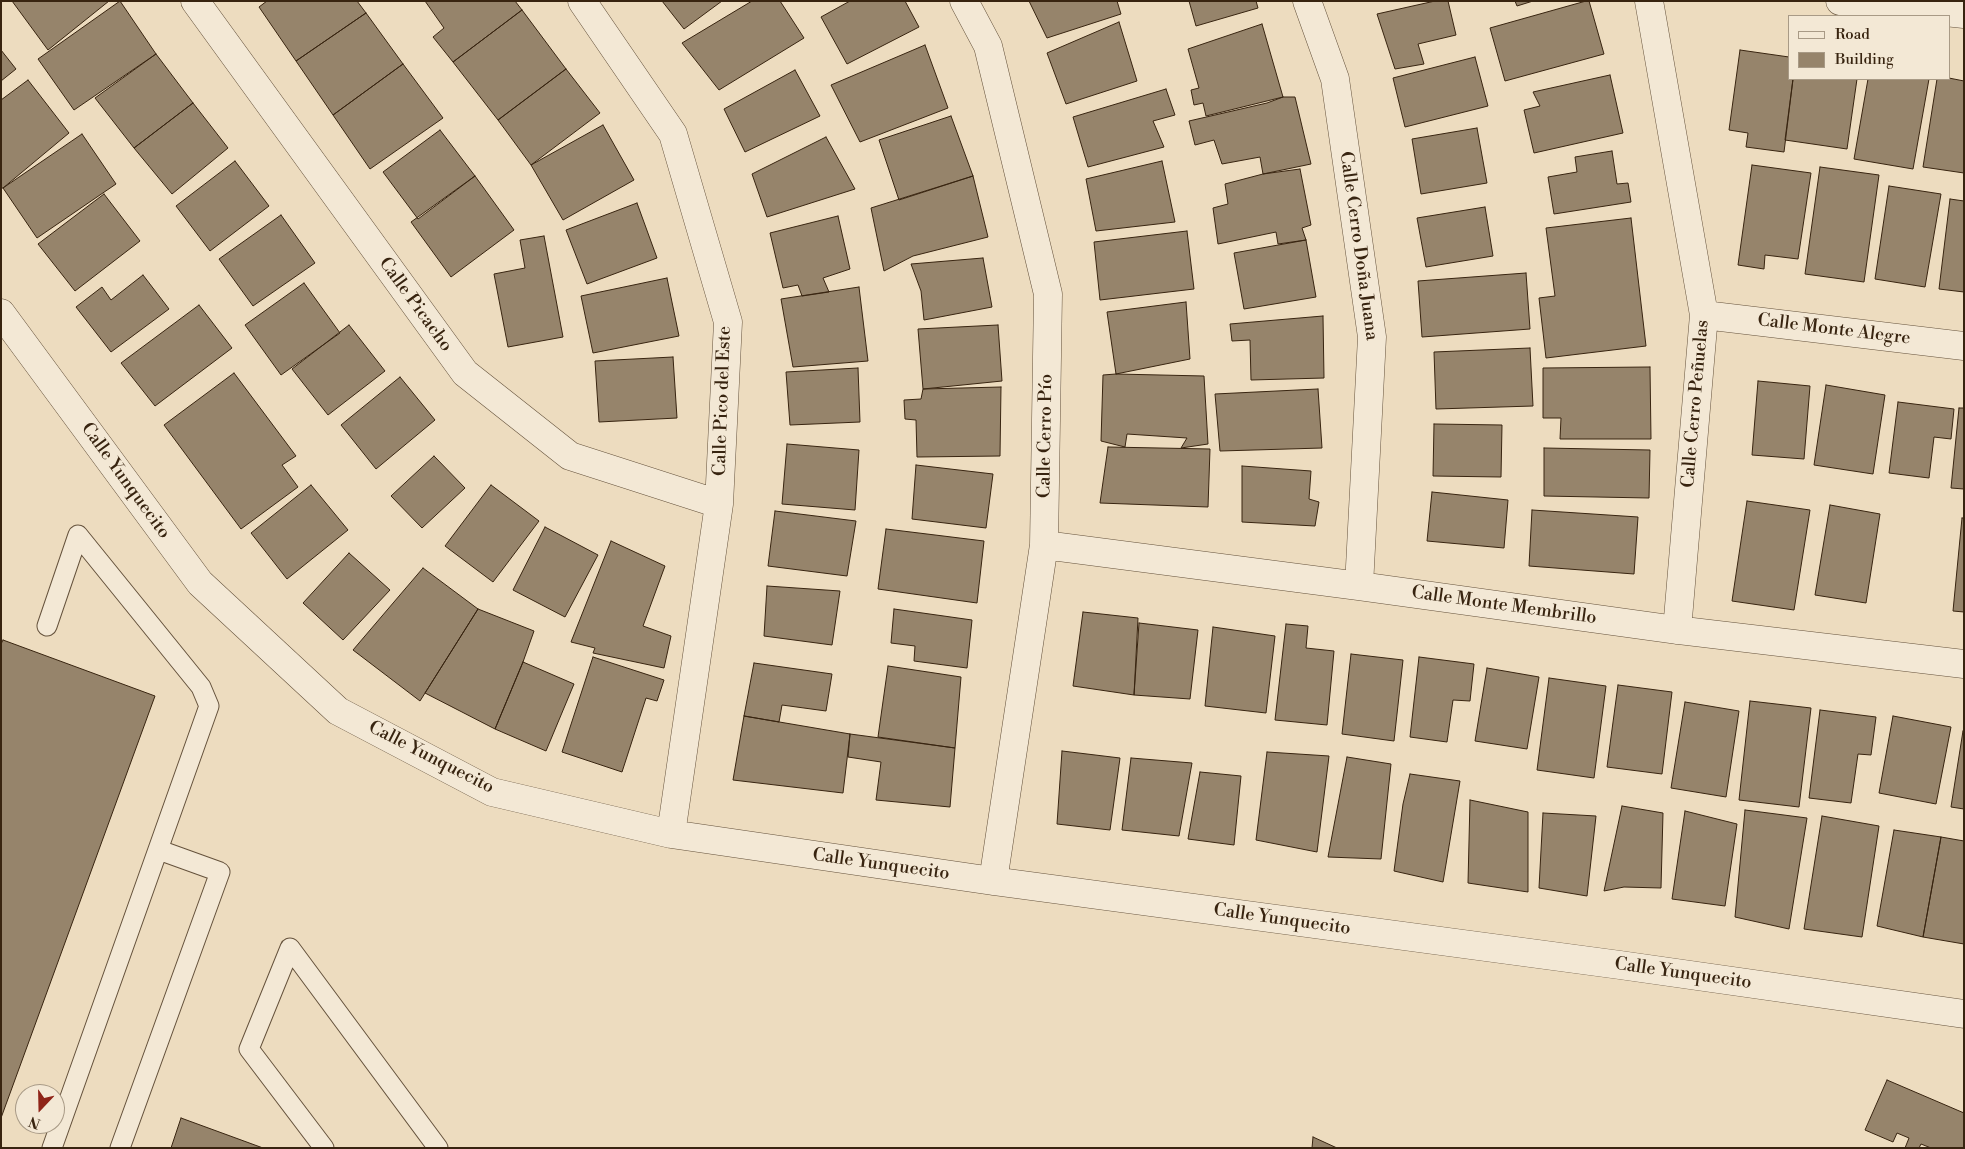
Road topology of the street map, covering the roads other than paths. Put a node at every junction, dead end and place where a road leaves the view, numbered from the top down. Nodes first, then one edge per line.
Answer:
1 (195, 1) edge
2 (582, 1) edge
3 (964, 1) edge
4 (1307, 1) edge
5 (1649, 1) edge
6 (1840, 1) edge
7 (1964, 14) edge
8 (1, 313) edge
9 (1704, 315) junction
10 (1964, 346) edge
11 (719, 504) junction
12 (1044, 545) junction
13 (1359, 586) junction
14 (47, 626) dead end
15 (1677, 630) junction
16 (1964, 664) edge
17 (671, 834) junction
18 (159, 850) junction
19 (993, 881) junction
20 (1964, 1014) edge
21 (52, 1148) edge
22 (120, 1148) edge
23 (324, 1148) edge
24 (438, 1148) edge

1 - 11 street, Calle Picacho
2 - 11 street, Calle Pico del Este
3 - 12 street, Calle Cerro Pío
4 - 13 street, Calle Cerro Doña Juana
5 - 9 street, Calle Cerro Peñuelas
6 - 7 street
8 - 17 street, Calle Yunquecito
9 - 10 street, Calle Monte Alegre
9 - 15 street, Calle Cerro Peñuelas
11 - 17 street, Calle Pico del Este
12 - 13 street, Calle Monte Membrillo
12 - 19 street, Calle Cerro Pío
13 - 15 street, Calle Monte Membrillo
14 - 18 lane
15 - 16 street, Calle Monte Membrillo
17 - 19 street, Calle Yunquecito
18 - 21 lane
18 - 22 lane
19 - 20 street, Calle Yunquecito
23 - 24 lane

